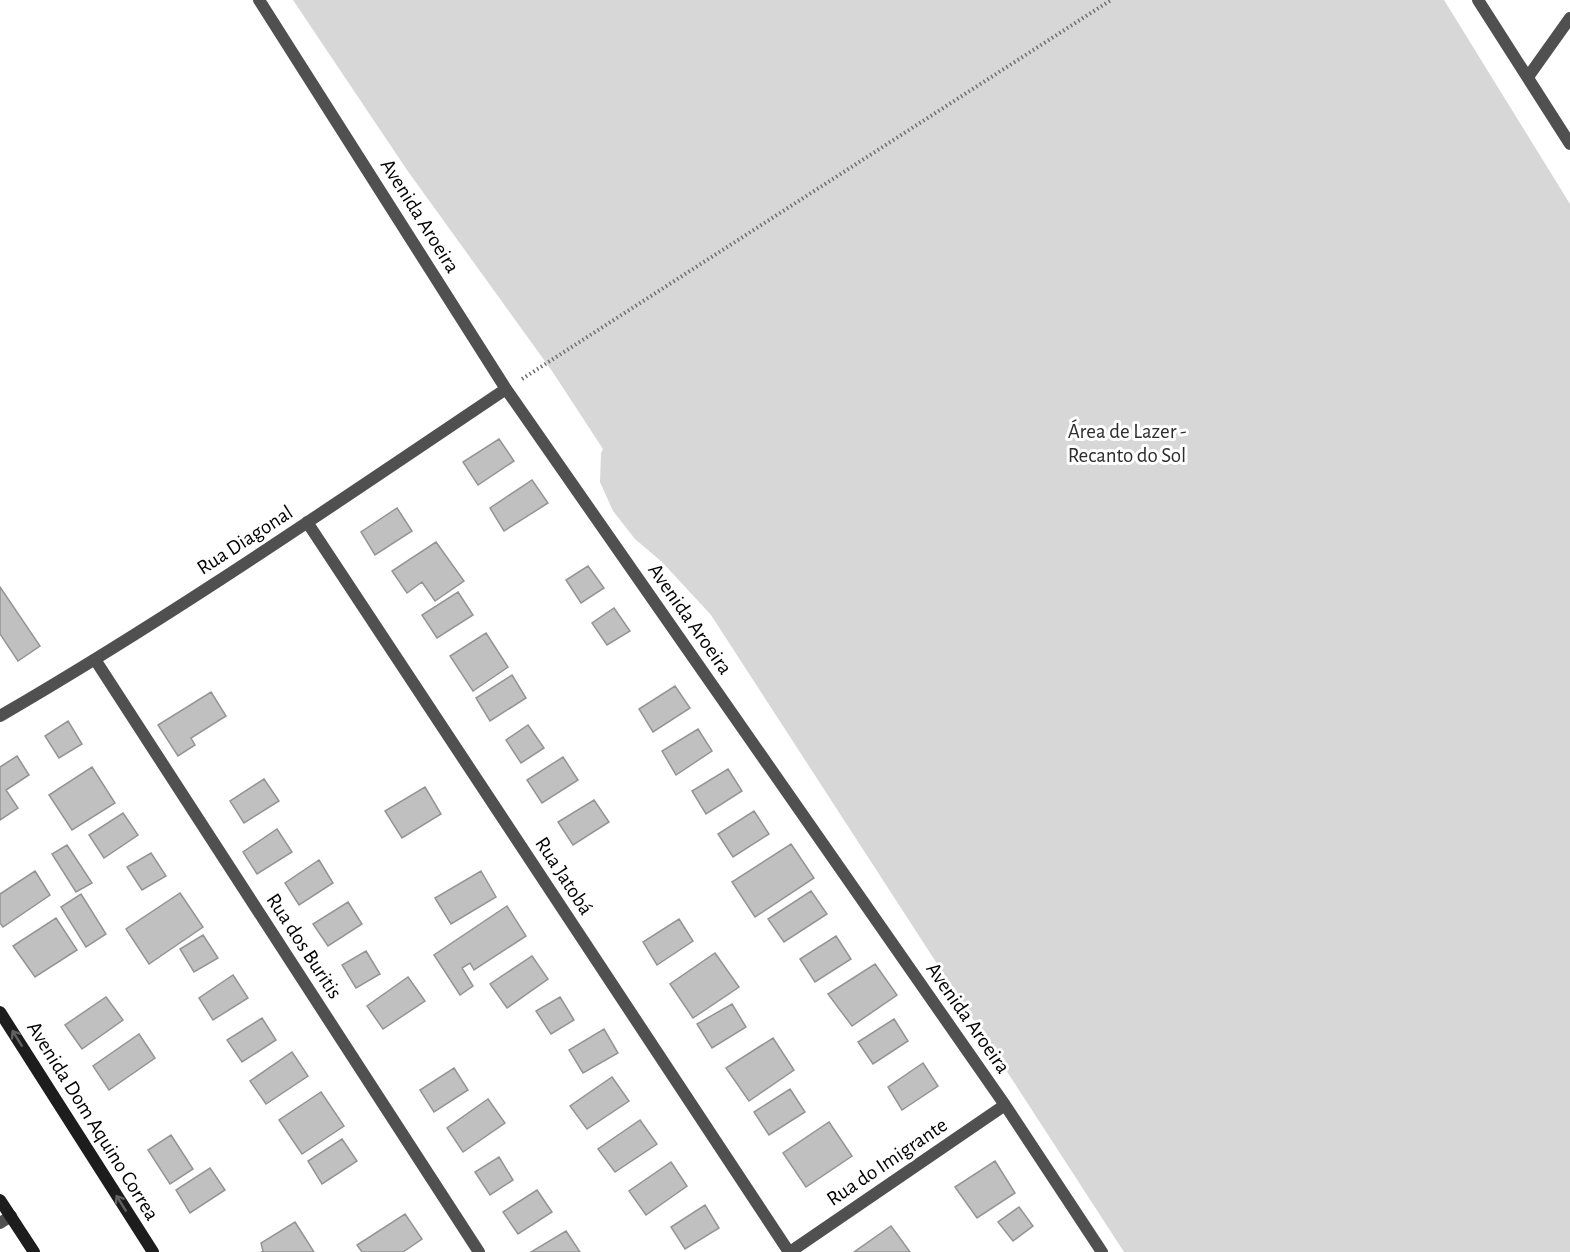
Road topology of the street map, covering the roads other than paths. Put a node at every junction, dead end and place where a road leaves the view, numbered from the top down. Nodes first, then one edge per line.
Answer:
1 (259, 0) edge
2 (1478, 0) edge
3 (1570, 18) edge
4 (1528, 77) junction
5 (1570, 144) edge
6 (506, 389) junction
7 (307, 522) junction
8 (96, 661) junction
9 (0, 716) edge
10 (0, 1012) edge
11 (1005, 1105) junction
12 (0, 1200) edge
13 (5, 1219) edge
14 (34, 1252) edge
15 (153, 1252) edge
16 (479, 1252) edge
17 (790, 1252) edge
18 (1102, 1252) edge

1 - 6 street, Avenida Aroeira
2 - 4 street
3 - 4 street
4 - 5 street
6 - 7 street, Rua Diagonal
6 - 11 street, Avenida Aroeira
7 - 8 street, Rua Diagonal
7 - 17 street, Rua Jatobá
8 - 9 street, Rua Diagonal
8 - 16 street, Rua dos Buritis
15 -> 10 street, Avenida Dom Aquino Correa
11 - 17 street, Rua do Imigrante
11 - 18 street, Avenida Aroeira
12 - 13 street
13 - 14 street

